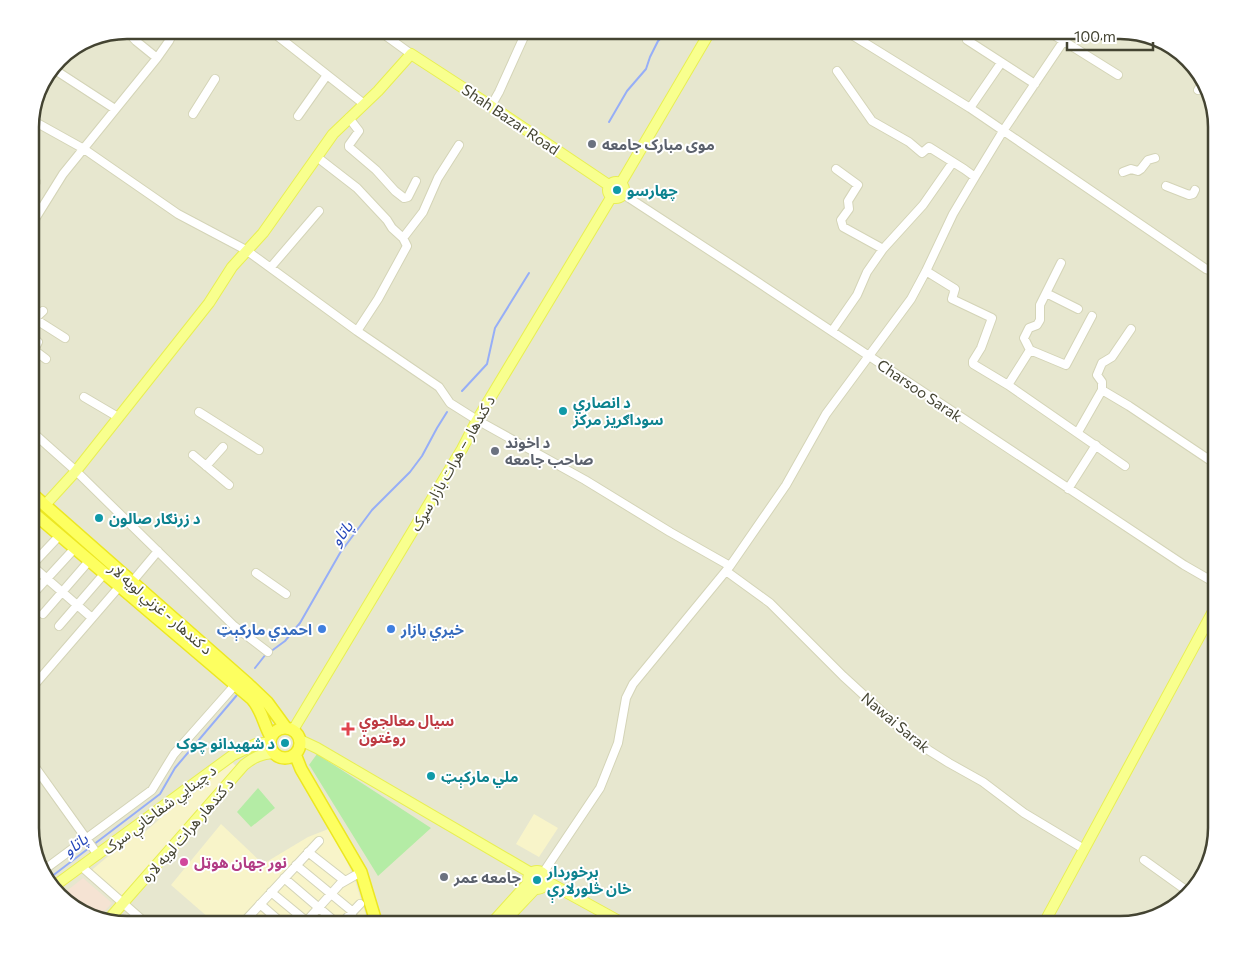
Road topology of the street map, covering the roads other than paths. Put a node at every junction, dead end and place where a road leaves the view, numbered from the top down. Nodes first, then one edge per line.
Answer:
1 (134, 39) edge
2 (170, 39) edge
3 (281, 39) edge
4 (390, 39) edge
5 (522, 39) edge
6 (706, 39) edge
7 (859, 39) edge
8 (1061, 39) edge
9 (967, 40) dead end
10 (1064, 41) junction
11 (411, 54) junction
12 (157, 58) junction
13 (1001, 63) junction
14 (837, 70) dead end
15 (58, 72) edge
16 (327, 75) junction
17 (1118, 75) dead end
18 (215, 79) dead end
19 (1035, 84) junction
20 (364, 104) junction
21 (492, 106) junction
22 (970, 108) junction
23 (115, 109) junction
24 (193, 114) dead end
25 (298, 116) dead end
26 (349, 118) junction
27 (39, 124) edge
28 (1003, 131) junction
29 (459, 145) dead end
30 (84, 149) junction
31 (317, 157) junction
32 (1154, 158) dead end
33 (954, 162) junction
34 (836, 169) dead end
35 (1123, 172) dead end
36 (975, 177) junction
37 (416, 181) dead end
38 (1166, 186) dead end
39 (616, 190) junction
40 (1195, 190) dead end
41 (319, 211) dead end
42 (39, 213) edge
43 (403, 238) junction
44 (883, 249) junction
45 (246, 250) junction
46 (1061, 263) dead end
47 (270, 267) junction
48 (1208, 270) edge
49 (926, 271) junction
50 (1046, 293) junction
51 (1078, 309) dead end
52 (43, 310) dead end
53 (39, 314) edge
54 (1092, 316) dead end
55 (39, 324) edge
56 (1131, 329) dead end
57 (358, 331) junction
58 (832, 332) junction
59 (66, 338) dead end
60 (1030, 350) junction
61 (39, 354) edge
62 (870, 356) junction
63 (46, 359) dead end
64 (1008, 384) junction
65 (1102, 390) junction
66 (84, 397) dead end
67 (199, 412) dead end
68 (118, 418) junction
69 (477, 420) junction
70 (1078, 432) junction
71 (39, 438) edge
72 (1096, 445) junction
73 (223, 447) dead end
74 (260, 450) dead end
75 (193, 455) dead end
76 (1208, 459) edge
77 (206, 466) junction
78 (1126, 466) dead end
79 (76, 471) junction
80 (229, 485) dead end
81 (1068, 489) junction
82 (39, 499) edge
83 (46, 505) junction
84 (39, 518) edge
85 (60, 535) junction
86 (75, 548) junction
87 (158, 551) junction
88 (39, 557) edge
89 (89, 561) junction
90 (728, 568) junction
91 (39, 572) edge
92 (256, 573) dead end
93 (104, 574) junction
94 (47, 579) junction
95 (1208, 579) edge
96 (132, 582) junction
97 (39, 587) edge
98 (119, 587) junction
99 (62, 592) junction
100 (286, 594) dead end
101 (77, 605) junction
102 (43, 614) dead end
103 (92, 618) junction
104 (1208, 621) edge
105 (59, 626) dead end
106 (268, 652) dead end
107 (39, 680) edge
108 (235, 685) junction
109 (293, 733) junction
110 (272, 744) junction
111 (295, 754) junction
112 (39, 772) edge
113 (88, 840) junction
114 (319, 841) dead end
115 (1084, 849) junction
116 (308, 852) junction
117 (96, 853) junction
118 (1144, 860) dead end
119 (296, 865) junction
120 (48, 867) edge
121 (82, 867) junction
122 (361, 872) junction
123 (531, 872) junction
124 (544, 877) junction
125 (284, 878) junction
126 (345, 881) junction
127 (59, 884) edge
128 (532, 886) junction
129 (1185, 889) edge
130 (271, 892) junction
131 (330, 895) junction
132 (123, 903) junction
133 (260, 904) junction
134 (360, 904) dead end
135 (319, 908) junction
136 (353, 912) junction
137 (112, 915) edge
138 (138, 916) edge
139 (250, 916) edge
140 (274, 916) edge
141 (298, 916) edge
142 (313, 916) edge
143 (329, 916) edge
144 (349, 916) edge
145 (374, 916) edge
146 (500, 916) edge
147 (508, 916) edge
148 (611, 916) edge
149 (1048, 916) edge

1 - 12 street
2 - 12 street
3 - 16 street
4 - 11 street
5 - 21 street
6 - 39 main road, د کندهار – هرات بازار سړک
7 - 22 street
8 - 10 street
9 - 13 street
10 - 17 street
10 - 19 street
11 - 20 main road
11 - 21 main road, Shah Bazar Road
12 - 23 street
13 - 19 street
13 - 22 street
14 - 33 street
15 - 23 street
16 - 20 street
16 - 25 street
18 - 24 street
19 - 28 street
20 - 26 main road
21 - 39 main road, Shah Bazar Road
22 - 28 street
23 - 30 street
26 - 31 main road
26 - 37 street
27 - 30 street, Nawai Sarak
28 - 36 street
28 - 48 street
29 - 43 street
30 - 42 street
30 - 45 street, Nawai Sarak
31 - 43 street
31 - 45 main road
32 - 35 street
33 - 36 street
33 - 44 street
34 - 44 street
36 - 49 street
38 - 40 street
39 - 58 street, Charsoo Sarak
39 - 69 main road, د کندهار – هرات بازار سړک
41 - 47 street
43 - 57 street
44 - 58 street
45 - 47 street, Nawai Sarak
45 - 68 main road
46 - 50 street
47 - 57 street, Nawai Sarak
49 - 62 street
49 - 64 street
50 - 51 street
50 - 60 street
52 - 53 street
54 - 60 street
55 - 59 street
56 - 65 street
57 - 69 street, Nawai Sarak
58 - 62 street, Charsoo Sarak
60 - 64 street
61 - 63 street
62 - 81 street, Charsoo Sarak
62 - 90 street
64 - 70 street
65 - 70 street
65 - 76 street
66 - 68 street
67 - 74 street
68 - 79 main road
69 - 90 street, Nawai Sarak
69 - 109 main road, د کندهار – هرات بازار سړک
70 - 72 street
71 - 79 street
72 - 78 street
72 - 81 street
73 - 77 street
75 - 77 street
77 - 80 street
79 - 83 main road
79 - 87 street
81 - 95 street, Charsoo Sarak
82 - 83 highway, د کندهار - غزني لويه لار
83 - 96 highway, د کندهار - غزني لويه لار
84 - 85 highway, د کندهار - غزني لويه لار
85 - 86 highway, د کندهار - غزني لويه لار
85 - 88 street
86 - 89 highway, د کندهار - غزني لويه لار
86 - 94 street
87 - 96 street
87 - 106 street
89 - 93 highway, د کندهار - غزني لويه لار
89 - 99 street
90 - 115 street, Nawai Sarak
90 - 124 street
91 - 94 street
92 - 100 street
93 - 98 highway, د کندهار - غزني لويه لار
93 - 101 street
94 - 97 street
94 - 99 street
96 - 109 highway, د کندهار - غزني لويه لار
98 - 103 street
98 - 108 highway, د کندهار - غزني لويه لار
99 - 101 street
99 - 102 street
101 - 103 street
101 - 105 street
103 - 107 street
104 - 115 main road
108 - 110 highway, د کندهار - غزني لويه لار
108 - 113 street
109 - 110 highway
109 - 111 highway
109 - 123 main road
110 - 111 highway
110 - 117 main road, د چينايي شفاخانې سړک
110 - 132 main road, د کندهار هرات لویه لاره
111 - 122 highway
112 - 113 street
113 - 117 street
113 - 120 street
114 - 116 street
115 - 149 main road
116 - 119 street
116 - 126 street
117 - 121 main road, د چينايي شفاخانې سړک
118 - 129 street
119 - 125 street
119 - 131 street
121 - 127 main road, د چينايي شفاخانې سړک
121 - 132 street
122 - 126 street
122 - 145 highway
123 - 124 main road
123 - 128 main road
124 - 128 main road
124 - 148 main road
125 - 130 street
125 - 135 street
126 - 131 street
128 - 146 main road
128 - 147 main road
130 - 133 street
130 - 141 street
131 - 135 street
131 - 136 street
132 - 137 main road, د کندهار هرات لویه لاره
132 - 138 street
133 - 139 street
133 - 140 street
134 - 136 street
135 - 142 street
135 - 143 street
136 - 144 street

